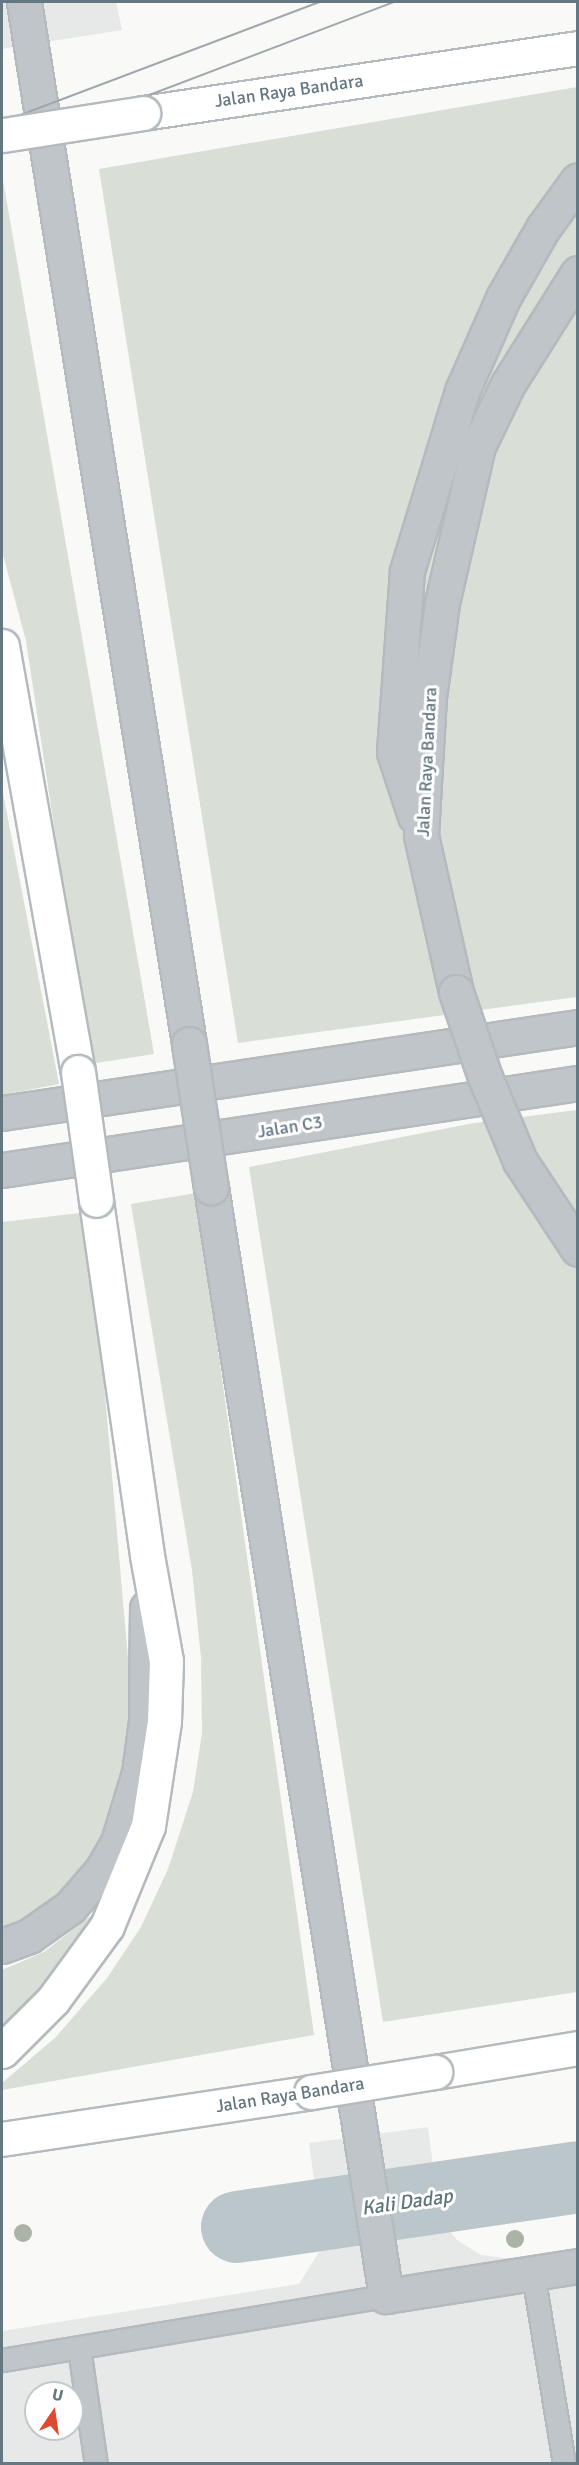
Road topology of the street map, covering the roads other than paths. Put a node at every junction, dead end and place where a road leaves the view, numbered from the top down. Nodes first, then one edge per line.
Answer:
1 (26, 13) edge
2 (578, 48) edge
3 (2, 136) edge
4 (578, 180) edge
5 (578, 273) edge
6 (4, 656) edge
7 (421, 835) junction
8 (578, 1027) edge
9 (578, 1083) edge
10 (2, 1113) edge
11 (2, 1170) edge
12 (578, 1249) edge
13 (147, 1555) junction
14 (2, 1946) edge
15 (578, 2048) edge
16 (2, 2051) edge
17 (2, 2139) edge
18 (578, 2266) edge
19 (533, 2274) junction
20 (387, 2296) junction
21 (79, 2348) junction
22 (2, 2361) edge
23 (96, 2463) edge
24 (564, 2463) edge

1 - 20 street, bridge
2 - 3 main road, Jalan Raya Bandara, bridge
4 - 7 street
5 - 7 street, Jalan Raya Bandara
6 - 13 main road, bridge
7 - 12 street, Jalan Raya Bandara, bridge
8 - 10 street
9 - 11 street, Jalan C3
13 - 14 street
13 - 16 main road
15 - 17 main road, Jalan Raya Bandara, bridge
18 - 19 street
19 - 20 street
19 - 24 lane
20 - 21 lane
21 - 22 lane
21 - 23 lane

